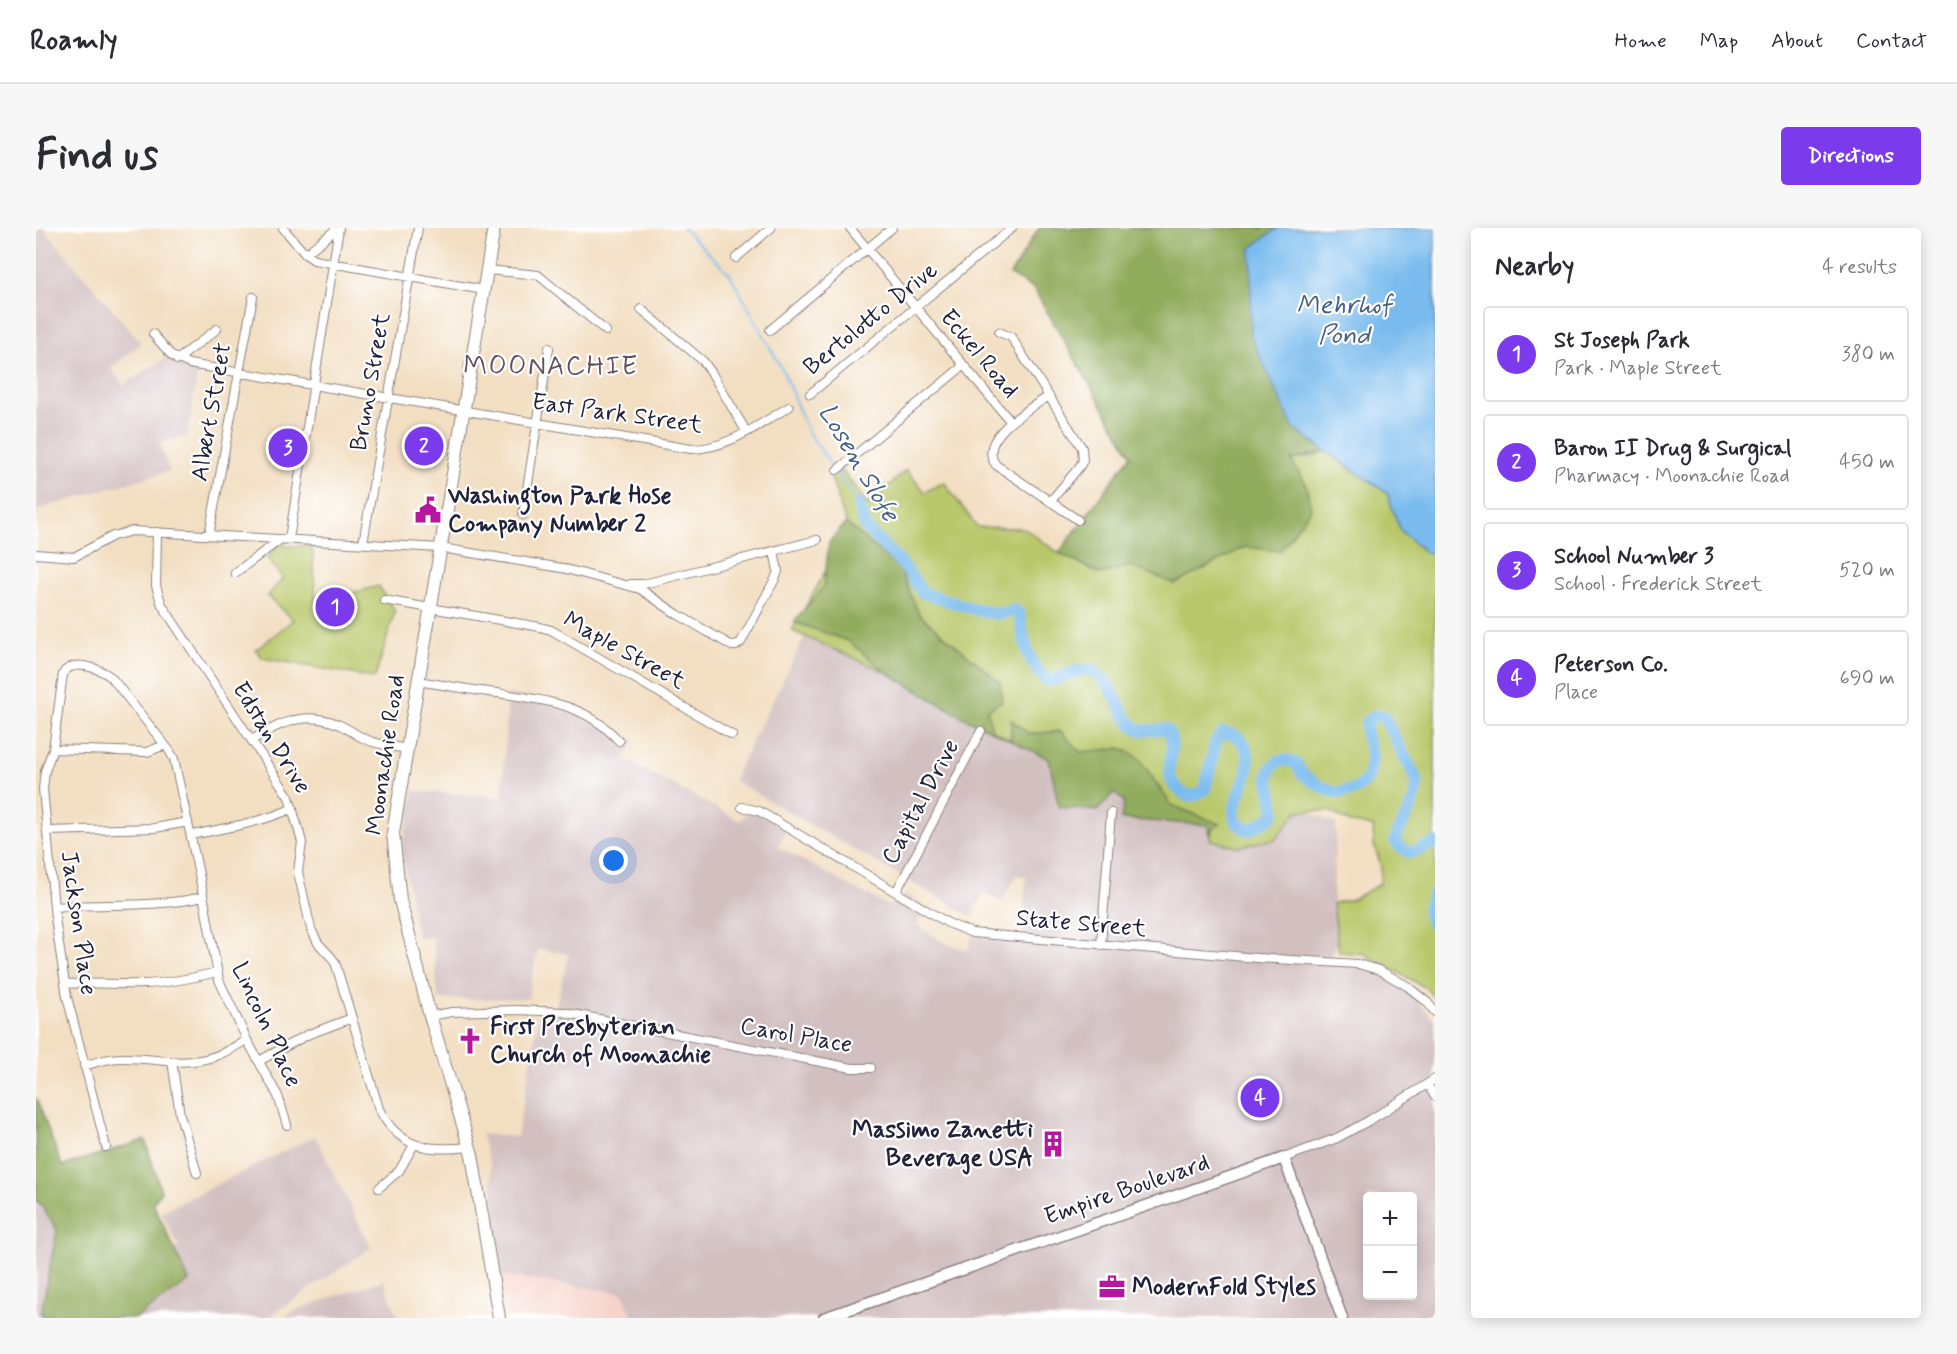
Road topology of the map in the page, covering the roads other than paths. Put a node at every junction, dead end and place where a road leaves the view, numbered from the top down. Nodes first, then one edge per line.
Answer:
1 (283, 228) edge
2 (338, 228) edge
3 (418, 228) edge
4 (494, 228) edge
5 (771, 228) edge
6 (849, 228) edge
7 (892, 228) edge
8 (1012, 228) edge
9 (867, 249) junction
10 (305, 254) junction
11 (736, 258) dead end
12 (333, 264) junction
13 (488, 270) junction
14 (409, 277) junction
15 (484, 290) junction
16 (253, 297) dead end
17 (915, 308) junction
18 (641, 309) dead end
19 (217, 329) dead end
20 (770, 330) dead end
21 (606, 331) dead end
22 (999, 332) dead end
23 (153, 334) dead end
24 (549, 348) dead end
25 (177, 360) junction
26 (963, 366) junction
27 (238, 373) junction
28 (314, 385) junction
29 (810, 394) dead end
30 (1049, 396) junction
31 (388, 398) junction
32 (789, 407) dead end
33 (464, 411) junction
34 (1010, 421) junction
35 (537, 422) junction
36 (746, 431) junction
37 (837, 470) dead end
38 (1050, 502) junction
39 (523, 515) dead end
40 (1078, 520) dead end
41 (158, 532) junction
42 (209, 535) junction
43 (285, 539) junction
44 (817, 540) dead end
45 (363, 543) junction
46 (441, 548) junction
47 (774, 550) junction
48 (36, 554) edge
49 (235, 573) dead end
50 (624, 584) junction
51 (384, 600) dead end
52 (431, 608) junction
53 (68, 668) joint
54 (418, 681) junction
55 (981, 731) dead end
56 (732, 735) dead end
57 (252, 740) junction
58 (619, 741) dead end
59 (165, 745) junction
60 (406, 748) junction
61 (53, 749) junction
62 (742, 807) dead end
63 (293, 808) junction
64 (1111, 813) dead end
65 (188, 822) junction
66 (47, 831) junction
67 (191, 836) junction
68 (896, 892) junction
69 (203, 897) junction
70 (54, 907) junction
71 (1101, 945) junction
72 (217, 972) junction
73 (65, 984) junction
74 (1435, 1012) edge
75 (430, 1016) junction
76 (352, 1018) junction
77 (247, 1040) junction
78 (172, 1060) junction
79 (259, 1061) junction
80 (84, 1065) junction
81 (871, 1068) dead end
82 (1435, 1079) edge
83 (1428, 1085) junction
84 (1435, 1097) edge
85 (287, 1125) dead end
86 (414, 1144) junction
87 (106, 1147) dead end
88 (470, 1147) junction
89 (1284, 1158) junction
90 (197, 1173) dead end
91 (379, 1188) dead end
92 (499, 1318) edge
93 (824, 1318) edge
94 (1342, 1318) edge

1 - 10 street
2 - 10 street
2 - 12 street
3 - 14 street, Bruno Street
4 - 13 main road, Moonachie Road
5 - 11 street
6 - 9 street, Eckel Road
7 - 9 street
8 - 17 street, Bertolotto Drive
9 - 17 street, Eckel Road
9 - 20 street
10 - 12 street
12 - 14 street
12 - 28 street
13 - 15 main road, Moonachie Road
13 - 21 street
14 - 15 street
14 - 31 street, Bruno Street
15 - 33 main road, Moonachie Road
16 - 27 street, Albert Street
17 - 26 street, Eckel Road
17 - 29 street, Bertolotto Drive
18 - 36 street
19 - 25 street
22 - 30 street
23 - 25 street
24 - 35 street
25 - 27 street, East Park Street
26 - 34 street, Eckel Road
26 - 37 street
27 - 28 street, East Park Street
27 - 42 street, Albert Street
28 - 31 street, East Park Street
28 - 43 street
30 - 34 street
30 - 38 street
31 - 33 street, East Park Street
31 - 45 street, Bruno Street
32 - 36 street, East Park Street
33 - 35 street, East Park Street
33 - 46 main road, Moonachie Road
34 - 38 street
35 - 36 street, East Park Street
35 - 39 street
38 - 40 street
41 - 42 street
41 - 48 street
41 - 57 street, Edstan Drive
42 - 43 street
43 - 45 street
43 - 49 street
44 - 47 street
45 - 46 street
46 - 50 street
46 - 52 main road, Moonachie Road
47 - 50 street
47 - 50 street
51 - 52 street, Maple Street
52 - 54 main road, Moonachie Road
52 - 56 street, Maple Street
53 - 59 street, Lincoln Place
53 - 61 street, Jackson Place
54 - 58 street
54 - 60 main road, Moonachie Road
55 - 68 street, Capital Drive
57 - 60 street
57 - 63 street, Edstan Drive
59 - 61 street
59 - 65 street, Lincoln Place
60 - 75 main road, Moonachie Road
61 - 66 street, Jackson Place
62 - 68 street, State Street
63 - 67 street
63 - 76 street, Edstan Drive
64 - 71 street
65 - 66 street
65 - 67 street, Lincoln Place
66 - 70 street, Jackson Place
67 - 69 street, Lincoln Place
68 - 71 street, State Street
69 - 70 street
69 - 72 street, Lincoln Place
70 - 73 street, Jackson Place
71 - 74 street, State Street
72 - 73 street
72 - 77 street, Lincoln Place
73 - 80 street, Jackson Place
75 - 81 street, Carol Place
75 - 88 main road, Moonachie Road
76 - 79 street
76 - 86 street, Edstan Drive
77 - 78 street
77 - 79 street, Lincoln Place
78 - 80 street
78 - 90 street
79 - 85 street, Lincoln Place
80 - 87 street, Jackson Place
82 - 83 street, Empire Boulevard
83 - 84 street
83 - 89 street, Empire Boulevard
86 - 88 street, Edstan Drive
86 - 91 street
88 - 92 main road, Moonachie Road
89 - 93 street, Empire Boulevard
89 - 94 street

